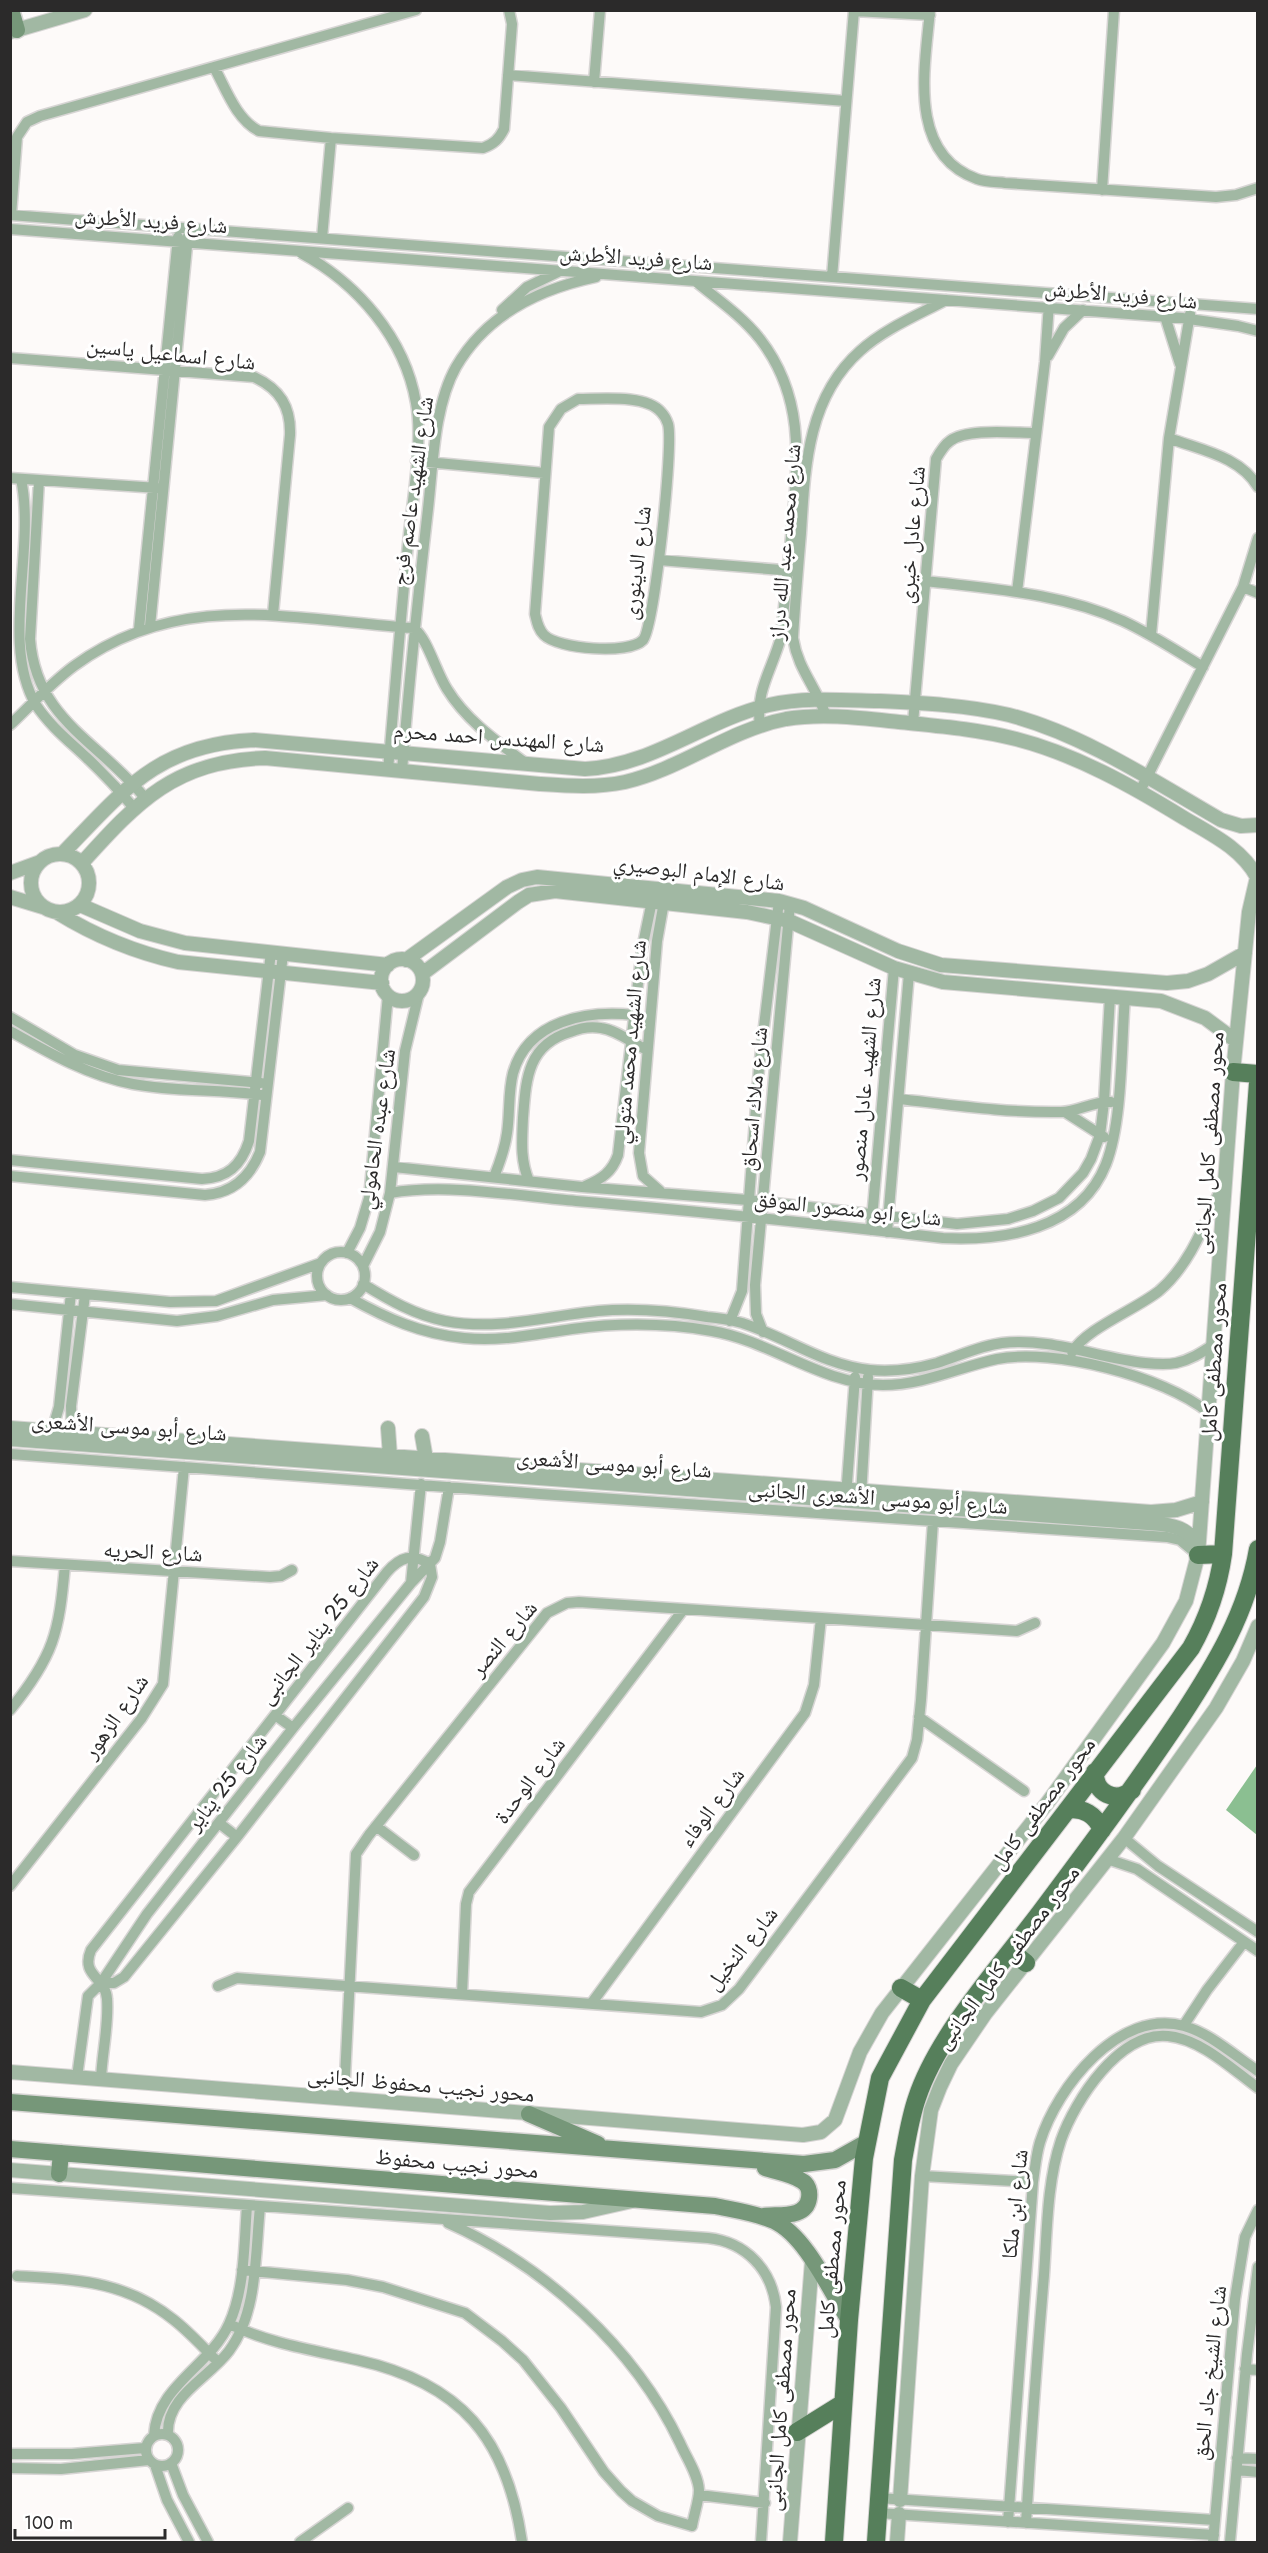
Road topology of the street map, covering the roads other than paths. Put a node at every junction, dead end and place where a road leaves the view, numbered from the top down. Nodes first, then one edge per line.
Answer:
1 (85, 10) edge
2 (416, 10) edge
3 (509, 10) edge
4 (600, 10) edge
5 (1114, 10) edge
6 (854, 11) edge
7 (15, 12) edge
8 (930, 13) edge
9 (14, 31) edge
10 (214, 67) junction
11 (508, 75) junction
12 (594, 81) junction
13 (846, 101) junction
14 (331, 138) junction
15 (1257, 188) edge
16 (1102, 190) junction
17 (11, 215) edge
18 (184, 228) junction
19 (10, 229) edge
20 (322, 238) junction
21 (183, 242) junction
22 (298, 251) junction
23 (563, 257) junction
24 (562, 271) junction
25 (769, 272) junction
26 (609, 274) junction
27 (832, 277) junction
28 (695, 281) junction
29 (768, 286) junction
30 (1049, 293) junction
31 (947, 300) junction
32 (1168, 302) junction
33 (1185, 304) junction
34 (1048, 308) junction
35 (1257, 309) edge
36 (1083, 310) junction
37 (1163, 316) junction
38 (1190, 319) junction
39 (492, 324) junction
40 (1257, 325) edge
41 (1238, 326) junction
42 (1257, 331) edge
43 (10, 358) edge
44 (1045, 362) junction
45 (1180, 364) junction
46 (170, 370) junction
47 (1035, 433) junction
48 (1169, 438) junction
49 (802, 461) junction
50 (416, 462) junction
51 (433, 463) junction
52 (544, 472) junction
53 (16, 479) edge
54 (39, 480) junction
55 (1257, 487) edge
56 (152, 488) junction
57 (165, 488) junction
58 (1257, 538) edge
59 (659, 560) junction
60 (151, 562) junction
61 (792, 571) junction
62 (1253, 576) edge
63 (926, 581) junction
64 (1243, 587) junction
65 (1017, 592) junction
66 (1257, 593) edge
67 (273, 614) junction
68 (400, 627) junction
69 (145, 628) junction
70 (414, 628) junction
71 (1151, 635) junction
72 (781, 637) junction
73 (793, 638) junction
74 (1203, 667) junction
75 (43, 693) junction
76 (820, 699) junction
77 (34, 702) junction
78 (916, 703) junction
79 (757, 709) junction
80 (826, 716) junction
81 (914, 723) junction
82 (10, 725) edge
83 (760, 726) junction
84 (397, 751) junction
85 (524, 762) junction
86 (395, 770) junction
87 (1147, 778) junction
88 (132, 783) junction
89 (1140, 791) junction
90 (122, 793) junction
91 (145, 798) junction
92 (134, 808) junction
93 (1257, 825) edge
94 (62, 854) junction
95 (40, 862) junction
96 (82, 863) junction
97 (10, 873) edge
98 (1257, 875) edge
99 (661, 888) junction
100 (10, 897) edge
101 (785, 902) junction
102 (658, 903) junction
103 (80, 905) junction
104 (43, 907) junction
105 (58, 913) junction
106 (782, 919) junction
107 (277, 953) junction
108 (1245, 953) junction
109 (406, 960) junction
110 (388, 965) junction
111 (894, 968) junction
112 (274, 973) junction
113 (909, 973) junction
114 (422, 974) junction
115 (1146, 982) junction
116 (385, 989) junction
117 (419, 993) junction
118 (1110, 996) junction
119 (1125, 997) junction
120 (1145, 998) junction
121 (634, 1015) junction
122 (10, 1017) edge
123 (10, 1031) edge
124 (1236, 1041) junction
125 (632, 1043) junction
126 (647, 1050) junction
127 (1233, 1072) junction
128 (1257, 1074) edge
129 (117, 1075) junction
130 (1257, 1083) edge
131 (261, 1089) junction
132 (899, 1099) junction
133 (1104, 1102) junction
134 (1117, 1102) junction
135 (1065, 1112) junction
136 (1100, 1135) junction
137 (1113, 1141) junction
138 (10, 1160) edge
139 (394, 1167) junction
140 (158, 1174) junction
141 (10, 1176) edge
142 (494, 1177) junction
143 (217, 1178) junction
144 (511, 1179) junction
145 (530, 1181) junction
146 (1225, 1181) junction
147 (582, 1187) junction
148 (632, 1190) junction
149 (158, 1191) junction
150 (660, 1192) junction
151 (221, 1193) junction
152 (390, 1193) junction
153 (509, 1195) junction
154 (748, 1200) junction
155 (764, 1201) junction
156 (630, 1205) junction
157 (872, 1213) junction
158 (889, 1215) junction
159 (746, 1217) junction
160 (762, 1218) junction
161 (870, 1230) junction
162 (887, 1232) junction
163 (347, 1253) junction
164 (321, 1263) junction
165 (363, 1266) junction
166 (363, 1284) junction
167 (10, 1287) edge
168 (71, 1293) junction
169 (85, 1295) junction
170 (327, 1295) junction
171 (350, 1298) junction
172 (10, 1304) edge
173 (69, 1310) junction
174 (83, 1312) junction
175 (730, 1321) junction
176 (763, 1332) junction
177 (1213, 1346) junction
178 (1074, 1349) junction
179 (1067, 1360) junction
180 (855, 1367) junction
181 (868, 1370) junction
182 (854, 1383) junction
183 (868, 1384) junction
184 (1208, 1412) junction
185 (10, 1428) edge
186 (388, 1428) dead end
187 (51, 1436) junction
188 (422, 1436) dead end
189 (72, 1438) junction
190 (10, 1439) edge
191 (10, 1454) edge
192 (295, 1454) junction
193 (390, 1456) junction
194 (426, 1459) junction
195 (184, 1467) junction
196 (421, 1484) junction
197 (449, 1487) junction
198 (846, 1495) junction
199 (861, 1496) junction
200 (1202, 1502) junction
201 (933, 1521) junction
202 (1223, 1554) junction
203 (1198, 1555) junction
204 (1257, 1555) edge
205 (413, 1556) junction
206 (10, 1561) edge
207 (430, 1564) junction
208 (65, 1565) junction
209 (292, 1570) dead end
210 (175, 1572) junction
211 (411, 1582) junction
212 (684, 1610) junction
213 (820, 1617) junction
214 (1035, 1623) dead end
215 (925, 1626) junction
216 (1257, 1626) edge
217 (10, 1710) edge
218 (274, 1715) junction
219 (919, 1717) junction
220 (293, 1728) junction
221 (266, 1763) junction
222 (1095, 1772) junction
223 (284, 1776) junction
224 (1132, 1790) junction
225 (1024, 1791) dead end
226 (1066, 1810) junction
227 (219, 1823) junction
228 (376, 1826) junction
229 (1102, 1830) junction
230 (237, 1837) junction
231 (1124, 1838) junction
232 (414, 1856) dead end
233 (1107, 1859) junction
234 (10, 1886) edge
235 (1257, 1932) edge
236 (1244, 1942) junction
237 (1257, 1951) edge
238 (1018, 1957) junction
239 (101, 1983) junction
240 (218, 1986) dead end
241 (349, 1987) junction
242 (901, 1988) junction
243 (462, 1994) junction
244 (922, 2000) junction
245 (591, 2004) junction
246 (1184, 2025) junction
247 (1210, 2039) junction
248 (1204, 2050) junction
249 (1257, 2071) edge
250 (10, 2072) edge
251 (77, 2077) junction
252 (101, 2079) junction
253 (1257, 2088) edge
254 (344, 2098) junction
255 (10, 2102) edge
256 (529, 2114) junction
257 (826, 2128) joint
258 (867, 2142) junction
259 (604, 2148) junction
260 (10, 2149) edge
261 (61, 2153) junction
262 (739, 2159) junction
263 (10, 2170) edge
264 (59, 2174) junction
265 (922, 2176) junction
266 (1033, 2182) junction
267 (11, 2188) edge
268 (636, 2200) junction
269 (247, 2206) junction
270 (260, 2207) junction
271 (1257, 2210) edge
272 (757, 2216) junction
273 (442, 2221) junction
274 (812, 2261) junction
275 (1257, 2267) edge
276 (242, 2270) junction
277 (254, 2271) junction
278 (17, 2276) dead end
279 (849, 2320) junction
280 (229, 2324) junction
281 (242, 2330) junction
282 (210, 2354) junction
283 (1252, 2354) edge
284 (219, 2363) junction
285 (1245, 2369) junction
286 (1257, 2370) edge
287 (842, 2404) junction
288 (797, 2432) junction
289 (168, 2434) junction
290 (154, 2435) junction
291 (1222, 2439) junction
292 (1239, 2440) junction
293 (145, 2448) junction
294 (10, 2454) edge
295 (1238, 2458) junction
296 (1257, 2459) edge
297 (152, 2462) junction
298 (171, 2463) junction
299 (10, 2468) edge
300 (1236, 2470) junction
301 (1257, 2472) edge
302 (699, 2495) junction
303 (900, 2500) junction
304 (765, 2503) junction
305 (878, 2506) junction
306 (1009, 2507) junction
307 (348, 2508) dead end
308 (1027, 2508) junction
309 (899, 2514) junction
310 (1215, 2520) junction
311 (1008, 2522) junction
312 (1026, 2523) junction
313 (1213, 2539) edge
314 (189, 2542) edge
315 (208, 2542) edge
316 (300, 2542) edge
317 (522, 2542) edge
318 (761, 2542) edge
319 (790, 2542) edge
320 (834, 2542) edge
321 (876, 2542) edge
322 (897, 2542) edge
323 (1230, 2542) edge

1 - 9 street
2 - 10 street
3 - 11 street
4 - 12 street
5 - 16 street
6 - 8 street
6 - 13 street
7 - 9 main road
8 - 16 street
10 - 14 street
10 - 17 street
11 - 12 street
11 - 14 street
12 - 13 street
13 - 27 street
14 - 20 street
15 - 16 street
17 - 18 street, شارع فريد الأطرش
18 - 20 street, شارع فريد الأطرش
18 - 21 street
19 - 21 street, شارع فريد الأطرش
20 - 23 street, شارع فريد الأطرش
21 - 22 street, شارع فريد الأطرش
21 - 46 street
22 - 24 street, شارع فريد الأطرش
22 - 50 street, شارع الشهيد عاصم فرج
23 - 24 street
23 - 25 street, شارع فريد الأطرش
24 - 26 street, شارع فريد الأطرش
24 - 39 street
25 - 27 street, شارع فريد الأطرش
25 - 29 street
26 - 28 street, شارع فريد الأطرش
26 - 39 street, شارع الشهيد عاصم فرج
27 - 30 street, شارع فريد الأطرش
28 - 29 street, شارع فريد الأطرش
28 - 49 street, شارع محمد عبد الله دراز
29 - 31 street, شارع فريد الأطرش
30 - 32 street, شارع فريد الأطرش
30 - 34 street
31 - 34 street, شارع فريد الأطرش
31 - 49 street, شارع محمد عبد الله دراز
32 - 33 street, شارع فريد الأطرش
32 - 37 street
33 - 35 street, شارع فريد الأطرش
33 - 38 street
34 - 36 street, شارع فريد الأطرش
34 - 44 street
36 - 37 street, شارع فريد الأطرش
36 - 44 street
37 - 38 street, شارع فريد الأطرش
37 - 45 street
38 - 41 street, شارع فريد الأطرش
38 - 45 street
39 - 51 street, شارع الشهيد عاصم فرج
40 - 41 street
41 - 42 street, شارع فريد الأطرش
43 - 46 street, شارع اسماعيل ياسين
44 - 47 street
45 - 48 street
46 - 56 street
46 - 57 street
46 - 67 street, شارع اسماعيل ياسين
47 - 63 street, شارع عادل خيرى
47 - 65 street
48 - 55 street
48 - 71 street
49 - 61 street, شارع محمد عبد الله دراز
50 - 51 street
50 - 68 street, شارع الشهيد عاصم فرج
51 - 52 street
51 - 70 street, شارع الشهيد عاصم فرج
52 - 59 street, شارع الدينورى
52 - 59 street, شارع الدينورى
53 - 54 street
53 - 77 street
54 - 56 street
54 - 75 street
56 - 57 street
56 - 60 street
57 - 60 street
58 - 62 street
59 - 61 street
60 - 69 street
61 - 72 street, شارع محمد عبد الله دراز
61 - 73 street, شارع محمد عبد الله دراز
62 - 64 street
63 - 65 street
63 - 78 street, شارع عادل خيرى
64 - 66 street
64 - 74 street
65 - 71 street
67 - 68 street
67 - 69 street
68 - 70 street
68 - 84 street, شارع الشهيد عاصم فرج
69 - 75 street
70 - 84 street, شارع الشهيد عاصم فرج
70 - 85 street
71 - 74 street
72 - 73 street
72 - 79 street, شارع محمد عبد الله دراز
73 - 76 street, شارع محمد عبد الله دراز
74 - 87 street
75 - 77 street
75 - 88 street
76 - 78 street, شارع المهندس احمد محرم
76 - 79 street, شارع المهندس احمد محرم
76 - 80 street, شارع محمد عبد الله دراز
77 - 82 street
77 - 90 street
78 - 81 street, شارع عادل خيرى
78 - 87 street, شارع المهندس احمد محرم
79 - 83 street
79 - 85 street, شارع المهندس احمد محرم
80 - 81 street, شارع المهندس احمد محرم
80 - 83 street, شارع المهندس احمد محرم
81 - 89 street, شارع المهندس احمد محرم
83 - 86 street, شارع المهندس احمد محرم
84 - 85 street, شارع المهندس احمد محرم
84 - 86 street, شارع الشهيد عاصم فرج
84 - 88 street, شارع المهندس احمد محرم
86 - 91 street, شارع المهندس احمد محرم
87 - 89 street
87 - 93 street, شارع المهندس احمد محرم
88 - 90 street, شارع المهندس احمد محرم
88 - 91 street
89 - 98 street, شارع المهندس احمد محرم
90 - 92 street
90 - 94 street, شارع المهندس احمد محرم
91 - 92 street, شارع المهندس احمد محرم
92 - 96 street, شارع المهندس احمد محرم
94 - 95 street
94 - 96 street
95 - 97 street
95 - 104 street
96 - 103 street
98 - 108 street, محور مصطفى كامل الجانبى
99 - 101 street, شارع الإمام البوصيري
99 - 102 street
99 - 109 street, شارع الإمام البوصيري
100 - 104 street
101 - 106 street, شارع ملاك اسحاق
101 - 115 street, شارع الإمام البوصيري
102 - 106 street, شارع الإمام البوصيري
102 - 114 street, شارع الإمام البوصيري
102 - 121 street, شارع الشهيد محمد متولي
102 - 126 street, شارع الشهيد محمد متولي
103 - 105 street
103 - 107 street
104 - 105 street
105 - 112 street
106 - 111 street, شارع الإمام البوصيري
106 - 154 street, شارع ملاك اسحاق
106 - 155 street, شارع ملاك اسحاق
107 - 110 street
107 - 112 street
108 - 115 street, شارع الإمام البوصيري
108 - 124 street, محور مصطفى كامل الجانبى
109 - 110 street
109 - 114 street
110 - 116 street
111 - 113 street, شارع الإمام البوصيري
111 - 157 street, شارع الشهيد عادل منصور
112 - 116 street
112 - 131 street
113 - 118 street, شارع الإمام البوصيري
113 - 132 street, شارع الشهيد عادل منصور
114 - 117 street
115 - 120 street
116 - 117 street
116 - 163 street, شارع عبده الحامولي
117 - 139 street, شارع عبده الحامولي
118 - 119 street, شارع الإمام البوصيري
118 - 133 street, شارع ابو منصور الموفق
119 - 120 street, شارع الإمام البوصيري
119 - 134 street, شارع ابو منصور الموفق
120 - 124 street, شارع الإمام البوصيري
121 - 125 street, شارع الشهيد محمد متولي
121 - 142 street
122 - 129 street
123 - 129 street
124 - 127 street, محور مصطفى كامل الجانبى
125 - 126 street
125 - 145 street
125 - 147 street, شارع الشهيد محمد متولي
126 - 150 street, شارع الشهيد محمد متولي
127 - 128 main road
127 - 146 street, محور مصطفى كامل الجانبى
129 - 131 street
130 - 202 main road, محور مصطفى كامل
131 - 143 street
131 - 151 street
132 - 135 street
132 - 158 street, شارع الشهيد عادل منصور
133 - 134 street
133 - 135 street
133 - 136 street, شارع ابو منصور الموفق
134 - 137 street, شارع ابو منصور الموفق
135 - 136 street
136 - 137 street
136 - 158 street, شارع ابو منصور الموفق
137 - 162 street, شارع ابو منصور الموفق
138 - 140 street
139 - 142 street, شارع ابو منصور الموفق
139 - 152 street, شارع عبده الحامولي
140 - 143 street
140 - 149 street
141 - 149 street
142 - 144 street, شارع ابو منصور الموفق
143 - 151 street
144 - 145 street, شارع ابو منصور الموفق
144 - 153 street
145 - 147 street, شارع ابو منصور الموفق
146 - 177 street, محور مصطفى كامل الجانبى
146 - 178 street
147 - 148 street, شارع ابو منصور الموفق
148 - 150 street, شارع ابو منصور الموفق
148 - 156 street
149 - 151 street
150 - 154 street, شارع ابو منصور الموفق
152 - 153 street, شارع ابو منصور الموفق
152 - 165 street, شارع عبده الحامولي
153 - 156 street, شارع ابو منصور الموفق
154 - 155 street, شارع ابو منصور الموفق
154 - 159 street, شارع ملاك اسحاق
155 - 157 street, شارع ابو منصور الموفق
155 - 160 street, شارع ملاك اسحاق
156 - 159 street, شارع ابو منصور الموفق
157 - 158 street, شارع ابو منصور الموفق
157 - 161 street, شارع الشهيد عادل منصور
158 - 162 street, شارع الشهيد عادل منصور
159 - 160 street, شارع ابو منصور الموفق
159 - 175 street, شارع ملاك اسحاق
160 - 161 street, شارع ابو منصور الموفق
160 - 176 street, شارع ملاك اسحاق
161 - 162 street, شارع ابو منصور الموفق
163 - 164 street
163 - 165 street
164 - 169 street
164 - 170 street
165 - 166 street
166 - 171 street
166 - 175 street
167 - 168 street
168 - 169 street
168 - 173 street
169 - 174 street
170 - 171 street
170 - 174 street
171 - 182 street
172 - 173 street
173 - 174 street
173 - 187 street
174 - 189 street
175 - 176 street
176 - 180 street
177 - 178 street
177 - 184 street, محور مصطفى كامل الجانبى
178 - 179 street
178 - 181 street
179 - 183 street
179 - 184 street
180 - 181 street
180 - 182 street
181 - 183 street
182 - 183 street
182 - 198 street
183 - 199 street
184 - 200 street, محور مصطفى كامل الجانبى
185 - 187 street, شارع أبو موسى الأشعرى
186 - 193 street
187 - 189 street, شارع أبو موسى الأشعرى
187 - 190 street, شارع أبو موسى الأشعرى
188 - 194 street
189 - 192 street, شارع أبو موسى الأشعرى
191 - 195 street, شارع أبو موسى الأشعرى الجانبى
192 - 193 street, شارع أبو موسى الأشعرى
192 - 198 street, شارع أبو موسى الأشعرى
193 - 194 street, شارع أبو موسى الأشعرى
194 - 198 street, شارع أبو موسى الأشعرى
195 - 196 street, شارع أبو موسى الأشعرى الجانبى
195 - 210 street, شارع الزهور
196 - 197 street, شارع أبو موسى الأشعرى الجانبى
196 - 205 street
197 - 201 street, شارع أبو موسى الأشعرى الجانبى
197 - 207 street, شارع 25 يناير
198 - 199 street, شارع أبو موسى الأشعرى
199 - 200 street, شارع أبو موسى الأشعرى
199 - 203 street, شارع أبو موسى الأشعرى
200 - 203 street, محور مصطفى كامل الجانبى
201 - 203 street, شارع أبو موسى الأشعرى الجانبى
201 - 215 street, شارع النخيل
202 - 203 main road
202 - 222 main road, محور مصطفى كامل
203 - 242 street, محور مصطفى كامل الجانبى
204 - 224 main road
205 - 207 street, شارع 25 يناير الجانبى
205 - 211 street
205 - 218 street, شارع 25 يناير الجانبى
206 - 208 street, شارع الحريه
207 - 211 street, شارع 25 يناير
207 - 223 street
208 - 210 street, شارع الحريه
208 - 217 street
209 - 210 street, شارع الحريه
210 - 234 street, شارع الزهور
211 - 220 street, شارع 25 يناير
212 - 213 street, شارع النصر
212 - 228 street, شارع النصر
212 - 243 street, شارع الوحدة
213 - 215 street, شارع النصر
213 - 245 street, شارع الوفاء
214 - 215 street, شارع النصر
215 - 219 street, شارع النخيل
216 - 231 street, محور مصطفى كامل الجانبى
218 - 220 street
218 - 239 street, شارع 25 يناير الجانبى
219 - 225 street
219 - 245 street, شارع النخيل
220 - 221 street, شارع 25 يناير
221 - 223 street
221 - 227 street, شارع 25 يناير
222 - 224 main road
222 - 226 main road, محور مصطفى كامل
223 - 230 street
224 - 229 main road
226 - 229 main road
226 - 244 main road, محور مصطفى كامل
227 - 230 street
227 - 239 street, شارع 25 يناير
228 - 232 street
228 - 241 street, شارع النصر
229 - 238 main road
230 - 239 street
231 - 233 street, محور مصطفى كامل الجانبى
231 - 235 street
233 - 236 street
233 - 238 street, محور مصطفى كامل الجانبى
236 - 237 street
236 - 246 street
238 - 265 street, محور مصطفى كامل الجانبى
238 - 305 main road
239 - 251 street, شارع 25 يناير
239 - 252 street
240 - 241 street, شارع النخيل
241 - 243 street, شارع النخيل
241 - 254 street, شارع النصر
242 - 244 main road
242 - 257 street, محور مصطفى كامل الجانبى
243 - 245 street, شارع النخيل
244 - 258 main road, محور مصطفى كامل
246 - 247 street, شارع ابن ملكا
246 - 266 street, شارع ابن ملكا
247 - 248 street
247 - 249 street, شارع ابن ملكا
248 - 253 street, شارع ابن ملكا
248 - 308 street, شارع ابن ملكا
250 - 251 street, محور نجيب محفوظ الجانبى
251 - 252 street, محور نجيب محفوظ الجانبى
252 - 254 street, محور نجيب محفوظ الجانبى
254 - 256 street, محور نجيب محفوظ الجانبى
255 - 259 main road, محور نجيب محفوظ
256 - 257 street, محور نجيب محفوظ الجانبى
256 - 259 main road
258 - 262 main road, محور نجيب محفوظ
258 - 279 main road, محور مصطفى كامل
259 - 262 main road, محور نجيب محفوظ
260 - 261 main road, محور نجيب محفوظ
261 - 264 main road
261 - 268 main road, محور نجيب محفوظ
262 - 272 main road
263 - 264 street
264 - 268 street
265 - 266 street
265 - 303 street, محور مصطفى كامل الجانبى
266 - 306 street, شارع ابن ملكا
267 - 269 street
268 - 272 main road, محور نجيب محفوظ
269 - 270 street
269 - 276 street
270 - 273 street
270 - 277 street
271 - 291 street, شارع الشيخ جاد الحق
272 - 274 main road, محور نجيب محفوظ
273 - 302 street
273 - 304 street
274 - 279 main road, محور نجيب محفوظ
274 - 288 street, محور مصطفى كامل الجانبى
275 - 283 street, شارع الشيخ جاد الحق
276 - 277 street
276 - 280 street
277 - 281 street
277 - 302 street
278 - 282 street
279 - 287 main road, محور مصطفى كامل
280 - 281 street
280 - 282 street
281 - 284 street
281 - 317 street
282 - 284 street
282 - 290 street
283 - 285 street, شارع الشيخ جاد الحق
284 - 289 street
285 - 286 street
285 - 292 street, شارع الشيخ جاد الحق
287 - 288 main road
287 - 320 main road, محور مصطفى كامل
288 - 319 street, محور مصطفى كامل الجانبى
289 - 290 street
289 - 298 street
290 - 293 street
291 - 292 street
291 - 310 street, شارع الشيخ جاد الحق
292 - 295 street, شارع الشيخ جاد الحق
293 - 294 street
293 - 297 street
295 - 296 street
295 - 300 street, شارع الشيخ جاد الحق
297 - 298 street
297 - 299 street
297 - 314 street
298 - 315 street
300 - 301 street
300 - 323 street, شارع الشيخ جاد الحق
302 - 304 street
303 - 305 street
303 - 306 street
303 - 309 street
304 - 318 street
305 - 309 street
305 - 321 main road
306 - 308 street
306 - 311 street, شارع ابن ملكا
307 - 316 street
308 - 310 street
308 - 312 street, شارع ابن ملكا
309 - 311 street
309 - 322 street
310 - 313 street, شارع الشيخ جاد الحق
311 - 312 street
312 - 313 street

